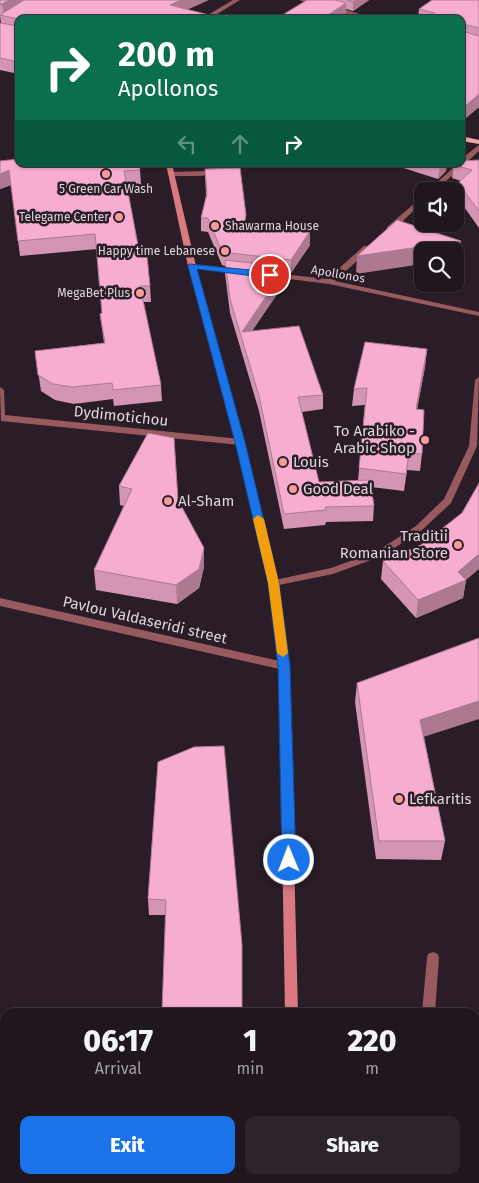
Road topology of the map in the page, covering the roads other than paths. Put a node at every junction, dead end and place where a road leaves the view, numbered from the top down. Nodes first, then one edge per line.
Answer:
1 (237, 0) edge
2 (302, 0) edge
3 (211, 15) edge
4 (357, 15) edge
5 (465, 139) edge
6 (479, 142) edge
7 (479, 147) edge
8 (465, 160) edge
9 (169, 167) edge
10 (232, 167) edge
11 (458, 167) edge
12 (172, 174) junction
13 (441, 182) edge
14 (414, 206) edge
15 (384, 233) edge
16 (377, 239) edge
17 (192, 266) junction
18 (250, 273) edge
19 (260, 274) edge
20 (329, 282) junction
21 (479, 314) edge
22 (479, 380) edge
23 (0, 390) edge
24 (1, 417) edge
25 (240, 442) junction
26 (274, 583) junction
27 (0, 602) edge
28 (284, 666) junction
29 (433, 958) dead end
30 (292, 1008) edge
31 (428, 1008) edge

1 - 3 street
2 - 4 street
5 - 6 main road
7 - 8 street
9 - 12 street
10 - 12 street
11 - 13 street
12 - 17 street
14 - 15 street
16 - 20 street
17 - 18 street
17 - 25 street
19 - 20 street, Apollonos
20 - 21 street, Apollonos
22 - 26 street
23 - 24 street
24 - 25 street, Dydimotichou
25 - 26 street
26 - 28 street
27 - 28 street, Pavlou Valdaseridi street
28 - 30 street
29 - 31 street

